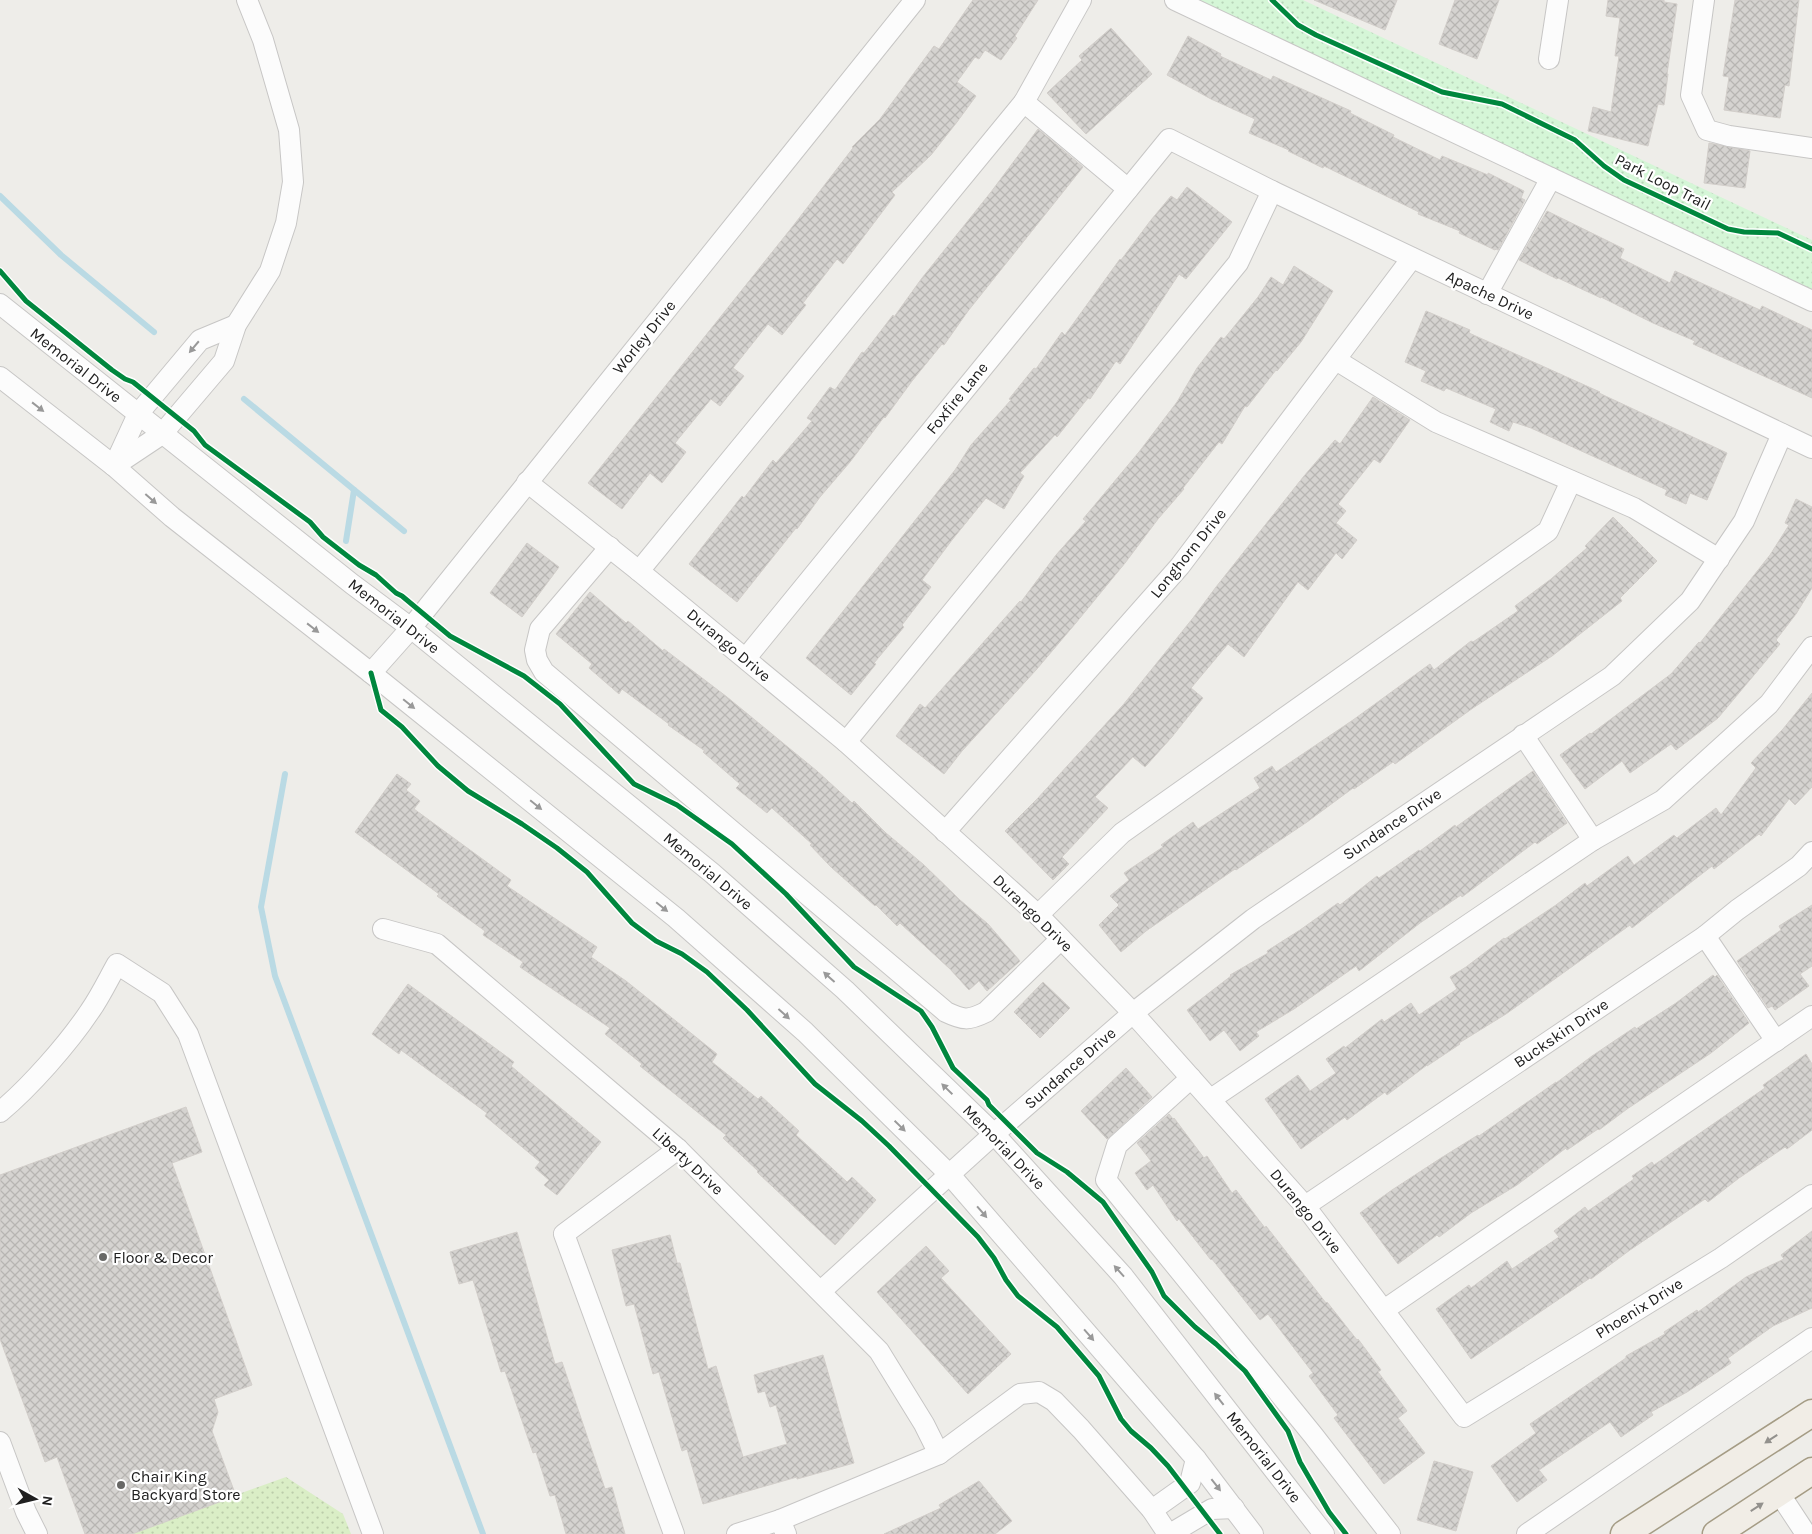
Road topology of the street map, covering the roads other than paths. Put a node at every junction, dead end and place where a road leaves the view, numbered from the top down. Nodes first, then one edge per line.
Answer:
1 (247, 0) edge
2 (915, 0) edge
3 (1081, 0) edge
4 (1175, 0) edge
5 (1558, 0) edge
6 (1704, 0) edge
7 (1550, 59) dead end
8 (1024, 102) junction
9 (1169, 139) joint
10 (1812, 148) edge
11 (1550, 178) junction
12 (1128, 189) junction
13 (1272, 192) junction
14 (1412, 258) junction
15 (1487, 294) junction
16 (1812, 302) edge
17 (0, 304) edge
18 (236, 325) junction
19 (1336, 360) junction
20 (0, 378) edge
21 (138, 414) junction
22 (162, 434) junction
23 (1782, 434) junction
24 (1812, 448) edge
25 (114, 466) junction
26 (1571, 481) junction
27 (527, 482) junction
28 (610, 547) junction
29 (1720, 559) junction
30 (639, 571) junction
31 (411, 628) junction
32 (1812, 647) edge
33 (746, 658) junction
34 (371, 673) junction
35 (1523, 736) junction
36 (846, 742) junction
37 (945, 832) junction
38 (1593, 840) junction
39 (1812, 852) edge
40 (1038, 916) junction
41 (383, 929) dead end
42 (1705, 936) junction
43 (1061, 939) junction
44 (1133, 1013) junction
45 (1812, 1016) edge
46 (1776, 1041) junction
47 (1191, 1078) junction
48 (1211, 1099) junction
49 (0, 1112) edge
50 (994, 1134) junction
51 (678, 1149) junction
52 (950, 1175) junction
53 (1812, 1195) edge
54 (1305, 1206) junction
55 (821, 1291) junction
56 (1384, 1310) junction
57 (1812, 1338) edge
58 (1812, 1413) edge
59 (1464, 1417) joint
60 (0, 1442) edge
61 (939, 1454) junction
62 (1196, 1459) junction
63 (1812, 1471) edge
64 (1779, 1493) junction
65 (1234, 1508) junction
66 (1152, 1510) junction
67 (783, 1527) edge
68 (37, 1534) edge
69 (372, 1534) edge
70 (674, 1534) edge
71 (738, 1534) edge
72 (1169, 1534) edge
73 (1253, 1534) edge
74 (1324, 1534) edge
75 (1390, 1534) edge
76 (1527, 1534) edge
77 (1624, 1534) edge
78 (1716, 1534) edge
79 (1806, 1534) edge

1 - 18 street
2 - 27 street, Worley Drive
3 - 8 street
4 - 11 street
5 - 7 street
6 - 10 street
8 - 12 street
8 - 30 street
9 - 12 street, Foxfire Lane
9 - 13 street, Apache Drive
11 - 15 street
11 - 16 street
12 - 33 street, Foxfire Lane
13 - 14 street, Apache Drive
13 - 36 street
14 - 15 street, Apache Drive
14 - 19 street, Longhorn Drive
15 - 23 street, Apache Drive
17 - 21 street, Memorial Drive
18 -> 21 street
18 - 22 street
19 - 26 street
19 - 37 street, Longhorn Drive
20 -> 25 street
21 - 22 street, Memorial Drive
21 - 25 street
22 - 25 street
22 - 31 street, Memorial Drive
23 - 24 street, Apache Drive
23 - 29 street, Sundance Drive
25 -> 34 street
26 - 29 street
26 - 40 street
27 - 28 street, Durango Drive
27 - 31 street, Worley Drive
28 - 30 street, Durango Drive
28 - 43 street
29 - 35 street, Sundance Drive
30 - 33 street, Durango Drive
31 - 34 street, Worley Drive
50 -> 31 street, Memorial Drive
32 - 38 street
33 - 36 street, Durango Drive
34 -> 52 street
35 - 38 street
35 - 44 street, Sundance Drive
36 - 37 street, Durango Drive
37 - 40 street, Durango Drive
38 - 48 street
39 - 42 street, Buckskin Drive
40 - 43 street, Durango Drive
41 - 51 street, Liberty Drive
42 - 46 street
42 - 54 street, Buckskin Drive
43 - 44 street, Durango Drive
44 - 47 street, Durango Drive
44 - 50 street, Sundance Drive
45 - 46 street
46 - 56 street
47 - 48 street, Durango Drive
47 - 75 street
48 - 54 street, Durango Drive
49 - 69 street
50 - 52 street, Sundance Drive
74 -> 50 street, Memorial Drive
51 - 55 street, Liberty Drive
51 - 70 street
52 - 55 street, Sundance Drive
52 -> 62 street
53 - 59 street, Phoenix Drive
54 - 56 street, Durango Drive
55 - 61 street, Liberty Drive
56 - 59 street, Durango Drive
57 - 76 street
58 -> 77 main road
60 - 68 street
61 - 66 street
61 - 67 street
62 -> 65 street
62 - 66 street
63 - 64 main road
78 -> 64 main road
64 - 79 street
65 - 72 street
65 - 73 street
66 - 72 street
67 - 71 street

